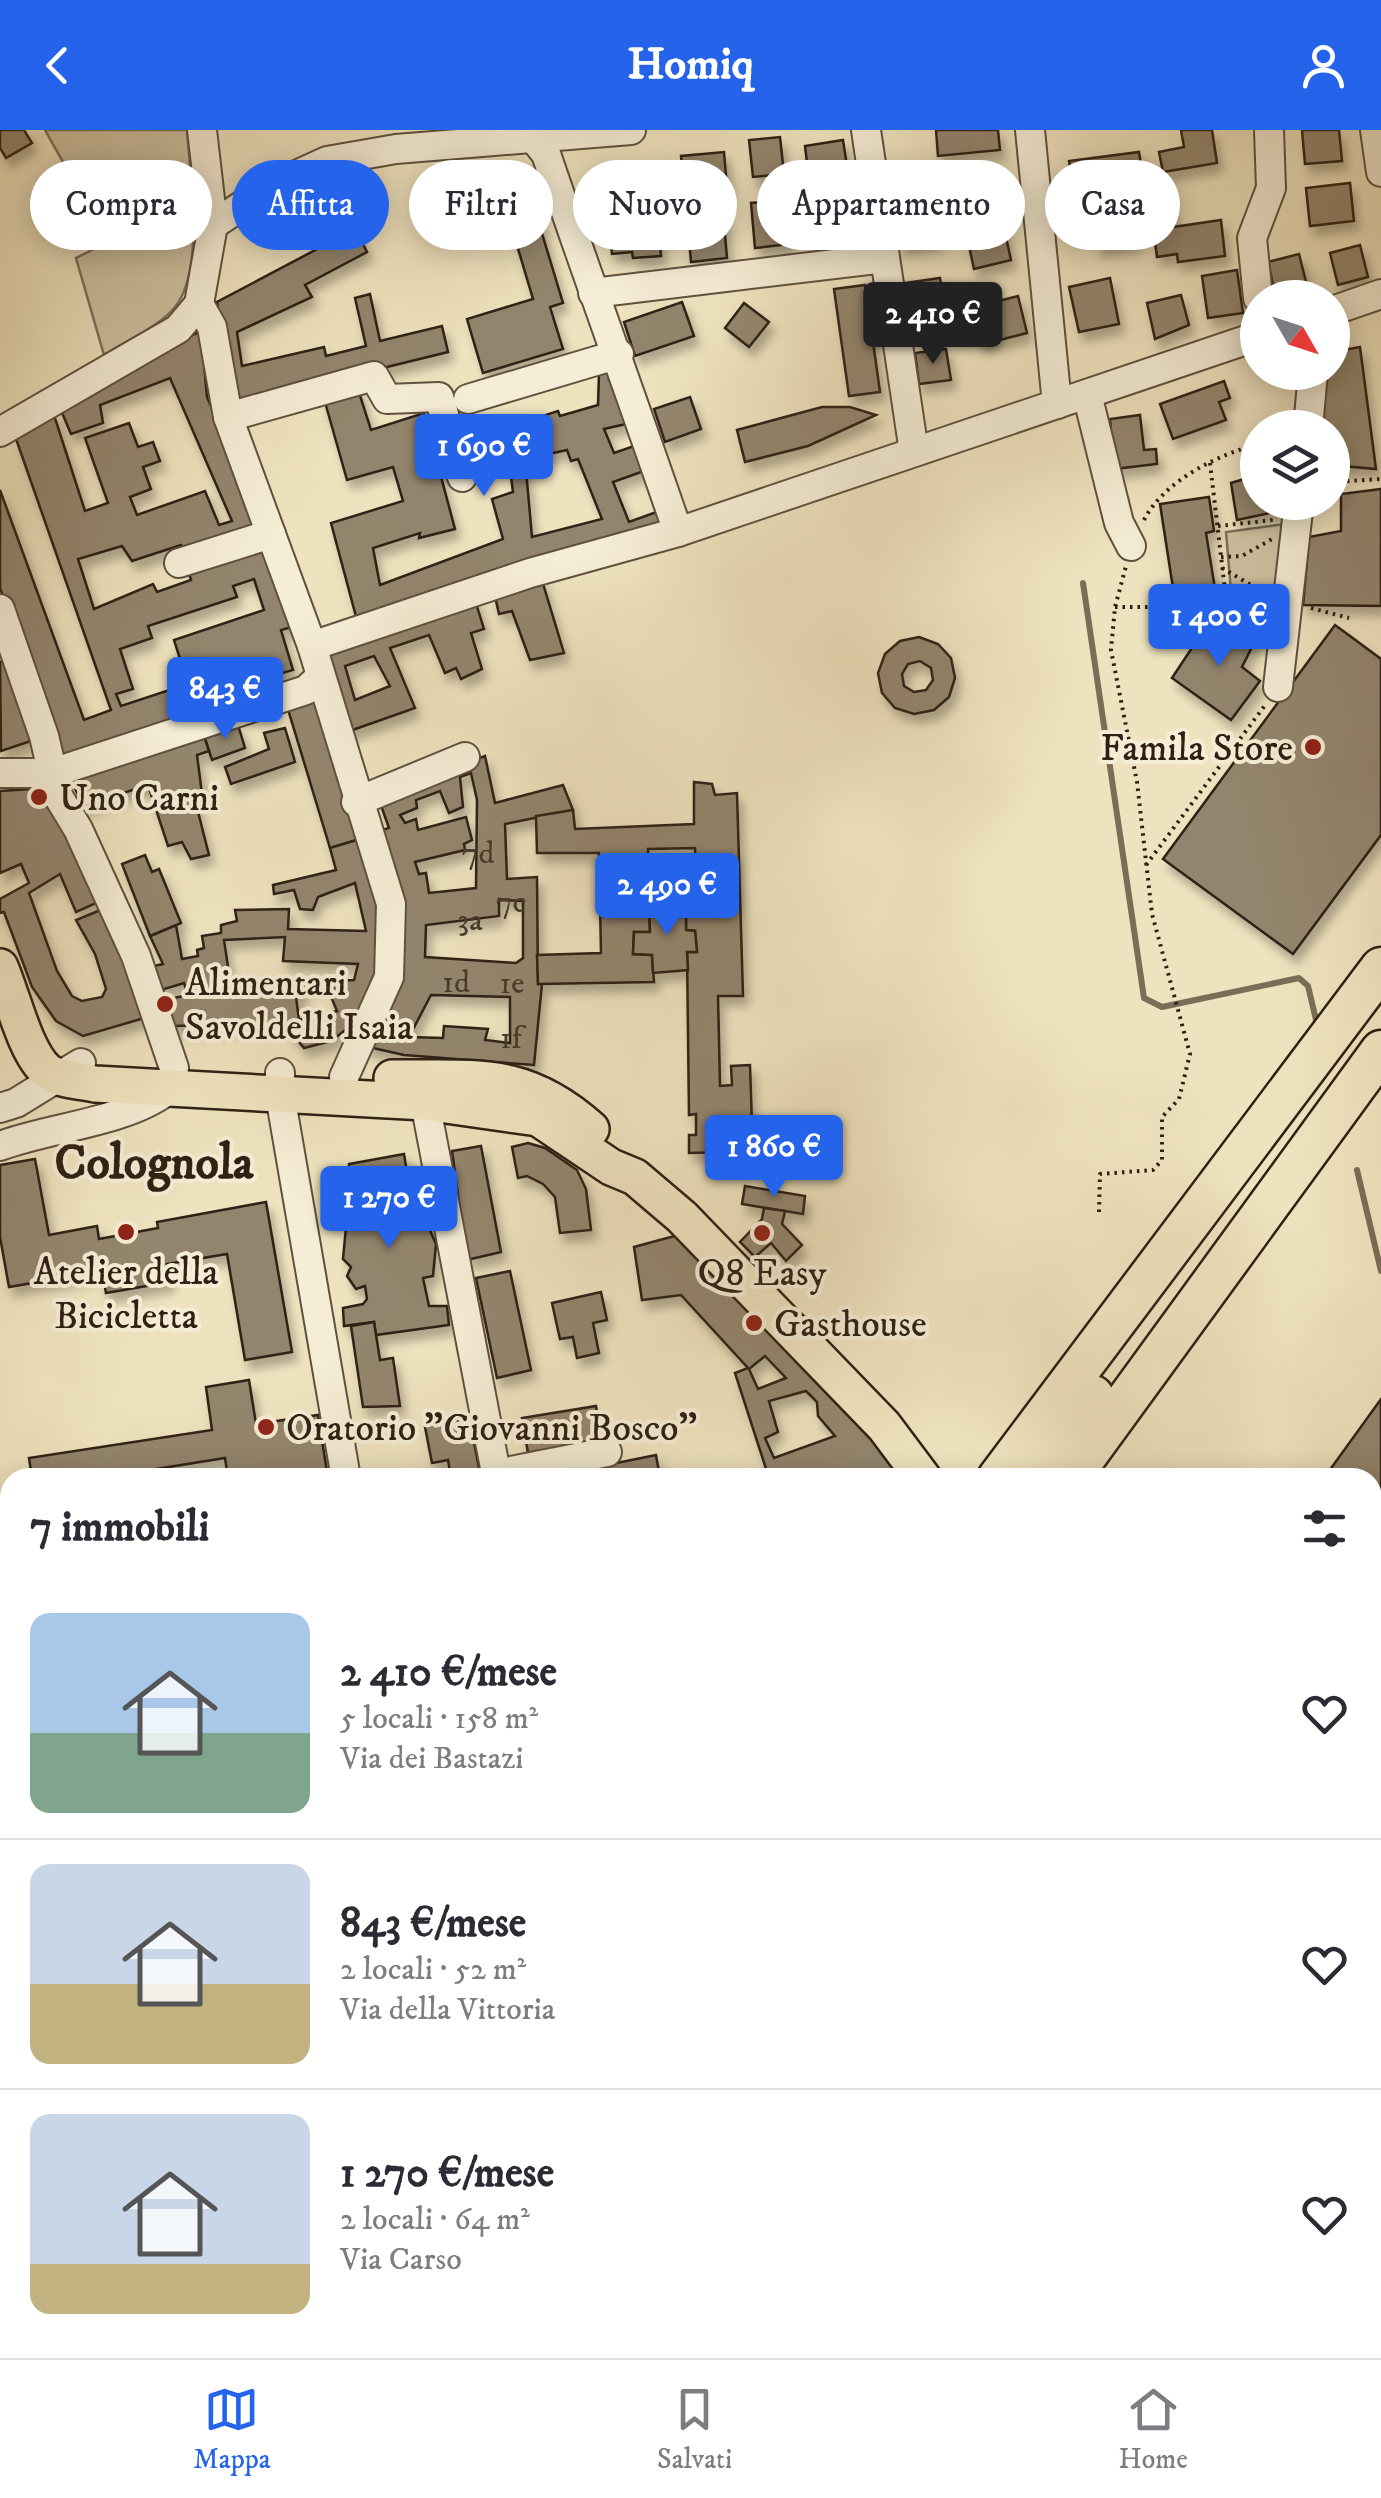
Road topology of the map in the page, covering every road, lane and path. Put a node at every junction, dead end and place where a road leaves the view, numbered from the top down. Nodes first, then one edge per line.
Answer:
1 (202, 130) edge
2 (631, 130) edge
3 (866, 130) edge
4 (1030, 130) edge
5 (1270, 130) edge
6 (1376, 130) edge
7 (496, 136) edge
8 (534, 139) junction
9 (205, 160) edge
10 (1381, 172) edge
11 (212, 214) edge
12 (207, 250) edge
13 (884, 258) junction
14 (1256, 280) edge
15 (593, 293) junction
16 (1381, 294) edge
17 (200, 304) junction
18 (1350, 304) edge
19 (1240, 342) edge
20 (620, 354) junction
21 (1087, 394) junction
22 (468, 399) dead end
23 (1057, 404) junction
24 (228, 416) junction
25 (0, 432) edge
26 (1240, 451) edge
27 (914, 452) junction
28 (1210, 463) junction
29 (462, 477) dead end
30 (1381, 479) edge
31 (1350, 481) edge
32 (1250, 520) edge
33 (1289, 520) edge
34 (1297, 520) edge
35 (1218, 526) junction
36 (678, 532) junction
37 (271, 534) junction
38 (1132, 546) junction
39 (1221, 557) junction
40 (179, 564) dead end
41 (1222, 568) junction
42 (1115, 607) junction
43 (1227, 607) junction
44 (1287, 607) junction
45 (0, 609) edge
46 (1349, 618) dead end
47 (312, 646) junction
48 (319, 678) junction
49 (1278, 687) joint
50 (465, 756) dead end
51 (52, 773) junction
52 (0, 774) edge
53 (356, 802) junction
54 (1146, 865) junction
55 (0, 967) edge
56 (1381, 968) edge
57 (1381, 1000) edge
58 (1381, 1051) edge
59 (72, 1073) junction
60 (344, 1076) junction
61 (171, 1078) junction
62 (280, 1084) junction
63 (1381, 1092) edge
64 (425, 1102) junction
65 (0, 1108) edge
66 (44, 1130) junction
67 (0, 1146) edge
68 (635, 1177) junction
69 (1099, 1212) dead end
70 (902, 1446) junction
71 (607, 1452) dead end
72 (344, 1468) edge
73 (495, 1468) edge
74 (534, 1468) edge
75 (916, 1468) edge
76 (934, 1468) edge
77 (1006, 1468) edge
78 (1059, 1468) edge
79 (1060, 1468) edge
80 (1109, 1468) edge

1 - 9 street
2 - 8 street
3 - 13 street
4 - 23 street
5 - 14 street
6 - 10 street
7 - 8 street
7 - 11 street
8 - 15 street
12 - 17 street
13 - 15 street
13 - 27 street
15 - 20 street
16 - 18 street
17 - 24 street
17 - 25 street
19 - 21 street
20 - 22 street
20 - 36 street
21 - 23 street
21 - 38 street
23 - 27 street
24 - 29 street
24 - 37 street
26 - 28 path
27 - 36 street
28 - 35 path
28 - 38 path
30 - 31 path
32 - 35 path
33 - 39 path
34 - 44 street
35 - 39 path
36 - 47 street
37 - 40 street
37 - 47 street
38 - 42 path
39 - 41 path
41 - 43 path
41 - 44 path
42 - 43 path
42 - 54 path
43 - 44 path
44 - 46 path
44 - 49 street
45 - 51 street
47 - 48 street
48 - 51 street
48 - 53 street
49 - 54 path
50 - 53 street
51 - 52 street
51 - 61 street
53 - 60 street
54 - 69 path
55 - 59 main road
56 - 77 highway
57 - 78 highway
58 - 79 highway
59 - 61 main road
59 - 65 street
59 - 66 street
60 - 62 main road
60 - 68 main road
61 - 62 main road
61 - 66 street
62 - 64 main road
62 - 72 street
63 - 80 highway
64 - 68 main road
64 - 73 street
66 - 67 street
68 - 70 main road
70 - 75 main road
70 - 76 main road
71 - 74 street

